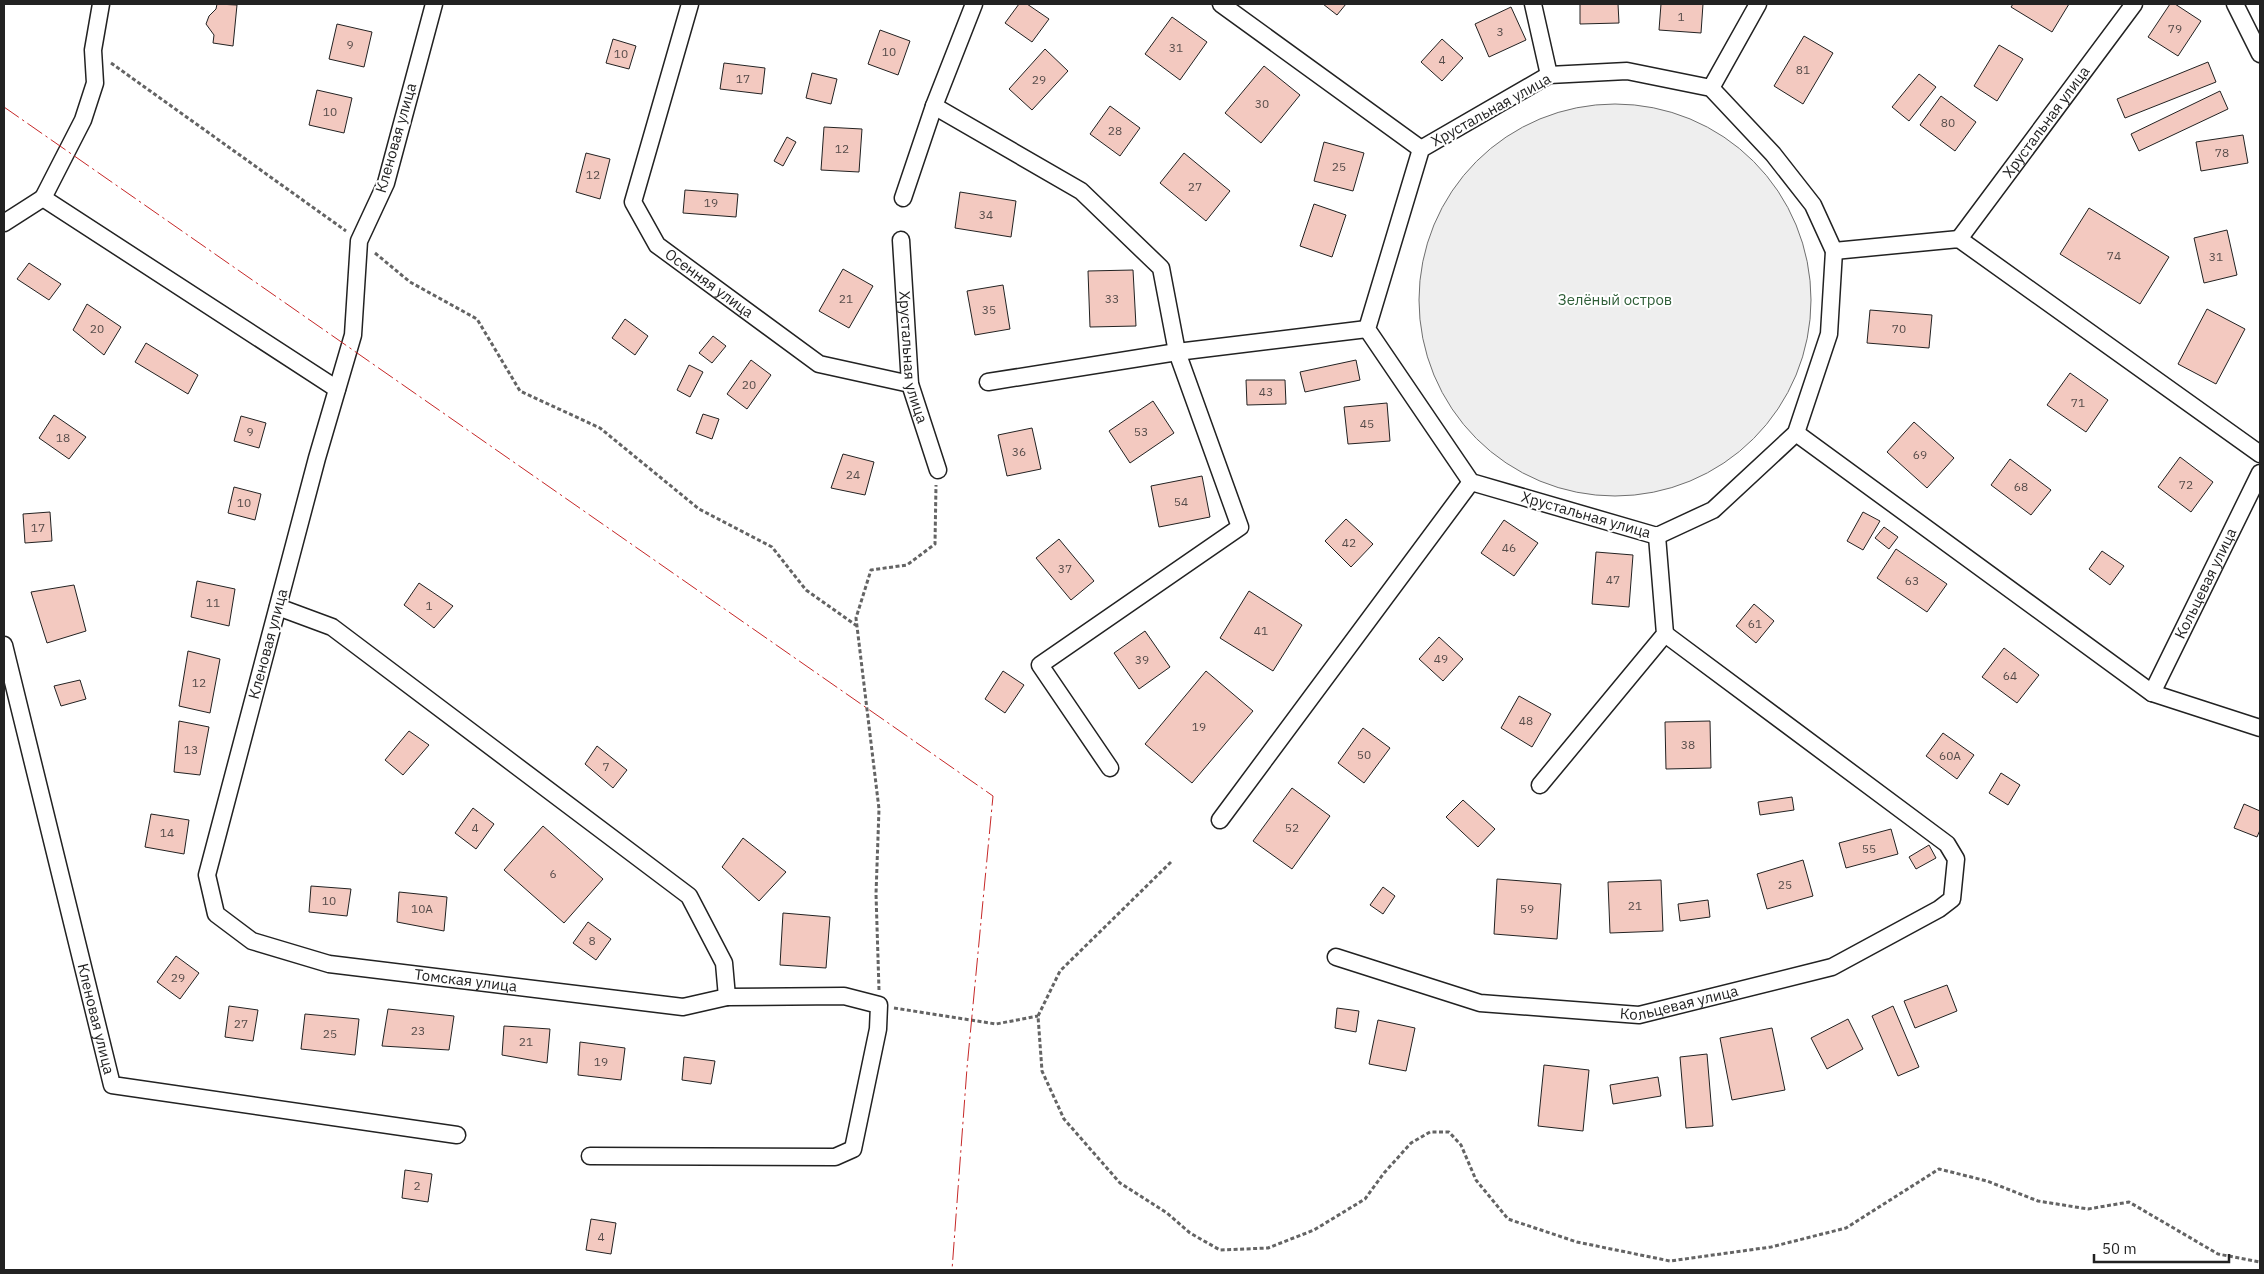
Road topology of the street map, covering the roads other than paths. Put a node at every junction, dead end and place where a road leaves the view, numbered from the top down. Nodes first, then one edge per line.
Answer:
1 (101, 4) edge
2 (434, 4) edge
3 (690, 4) edge
4 (974, 4) edge
5 (1533, 4) edge
6 (1758, 4) edge
7 (2134, 4) edge
8 (2235, 4) edge
9 (1229, 6) edge
10 (2260, 54) edge
11 (1549, 75) junction
12 (1711, 88) junction
13 (934, 106) junction
14 (1421, 148) junction
15 (43, 198) junction
16 (903, 198) dead end
17 (4, 223) edge
18 (1959, 239) junction
19 (901, 240) dead end
20 (1834, 252) junction
21 (1367, 329) junction
22 (1177, 352) junction
23 (988, 382) dead end
24 (910, 384) junction
25 (337, 389) junction
26 (1796, 433) junction
27 (2260, 454) edge
28 (938, 470) road end
29 (2260, 473) edge
30 (1471, 482) junction
31 (1658, 536) junction
32 (278, 607) junction
33 (1665, 634) junction
34 (4, 645) edge
35 (2152, 693) junction
36 (2260, 728) edge
37 (1110, 768) dead end
38 (1540, 786) dead end
39 (1220, 820) dead end
40 (252, 941) joint
41 (1336, 957) dead end
42 (727, 997) junction
43 (456, 1135) dead end
44 (590, 1156) dead end

1 - 15 street
2 - 25 street, Кленовая улица
3 - 24 street, Осенняя улица
4 - 13 street
5 - 11 street
6 - 12 street
7 - 18 street, Хрустальная улица
8 - 10 street
9 - 14 street, Хрустальная улица
11 - 12 street, Хрустальная улица
11 - 14 street, Хрустальная улица
12 - 20 street, Хрустальная улица
13 - 16 street
13 - 22 street
14 - 21 street, Хрустальная улица
15 - 17 street
15 - 25 street
18 - 20 street
18 - 27 street
19 - 24 street, Хрустальная улица
20 - 26 street, Хрустальная улица
21 - 22 street
21 - 30 street
22 - 23 street
22 - 37 street
24 - 28 street, Хрустальная улица
25 - 32 street, Кленовая улица
26 - 31 street, Хрустальная улица
26 - 35 street
29 - 35 street, Кольцевая улица
30 - 31 street, Хрустальная улица
30 - 39 street
31 - 33 street
32 - 40 street, Кленовая улица
32 - 42 street
33 - 38 street
33 - 41 street, Кольцевая улица
34 - 43 street, Кленовая улица
35 - 36 street
40 - 42 street, Томская улица
42 - 44 street, Томская улица

